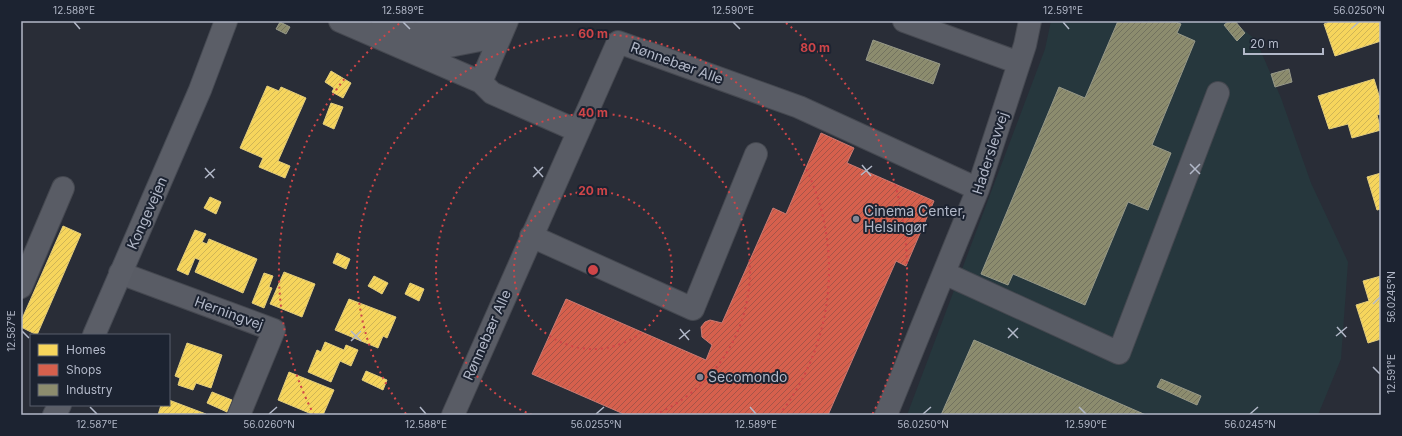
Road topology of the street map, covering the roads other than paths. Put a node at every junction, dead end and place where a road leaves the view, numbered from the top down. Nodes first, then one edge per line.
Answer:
1 (226, 21) edge
2 (237, 21) edge
3 (340, 21) edge
4 (383, 21) edge
5 (488, 21) edge
6 (507, 21) edge
7 (904, 21) edge
8 (1030, 21) edge
9 (952, 29) edge
10 (1019, 63) junction
11 (481, 82) junction
12 (200, 90) junction
13 (1218, 93) dead end
14 (578, 131) junction
15 (756, 154) dead end
16 (63, 188) dead end
17 (978, 189) junction
18 (531, 236) junction
19 (120, 273) junction
20 (944, 273) junction
21 (21, 287) edge
22 (94, 334) edge
23 (239, 415) edge
24 (453, 415) edge
25 (886, 415) edge

1 - 12 main road, Kongevejen
2 - 12 main road, Kongevejen
3 - 11 street
4 - 5 street
6 - 11 street
7 - 9 street
8 - 10 street, Haderslevvej
9 - 10 street
10 - 17 street, Haderslevvej
11 - 14 street
12 - 19 main road, Kongevejen
13 - 20 street
14 - 17 street, Rønnebær Alle
14 - 18 street, Rønnebær Alle
15 - 18 street
16 - 21 street
17 - 20 street, Haderslevvej
18 - 24 street, Rønnebær Alle
19 - 22 main road, Kongevejen
19 - 23 street, Herningvej
20 - 25 street, Haderslevvej

